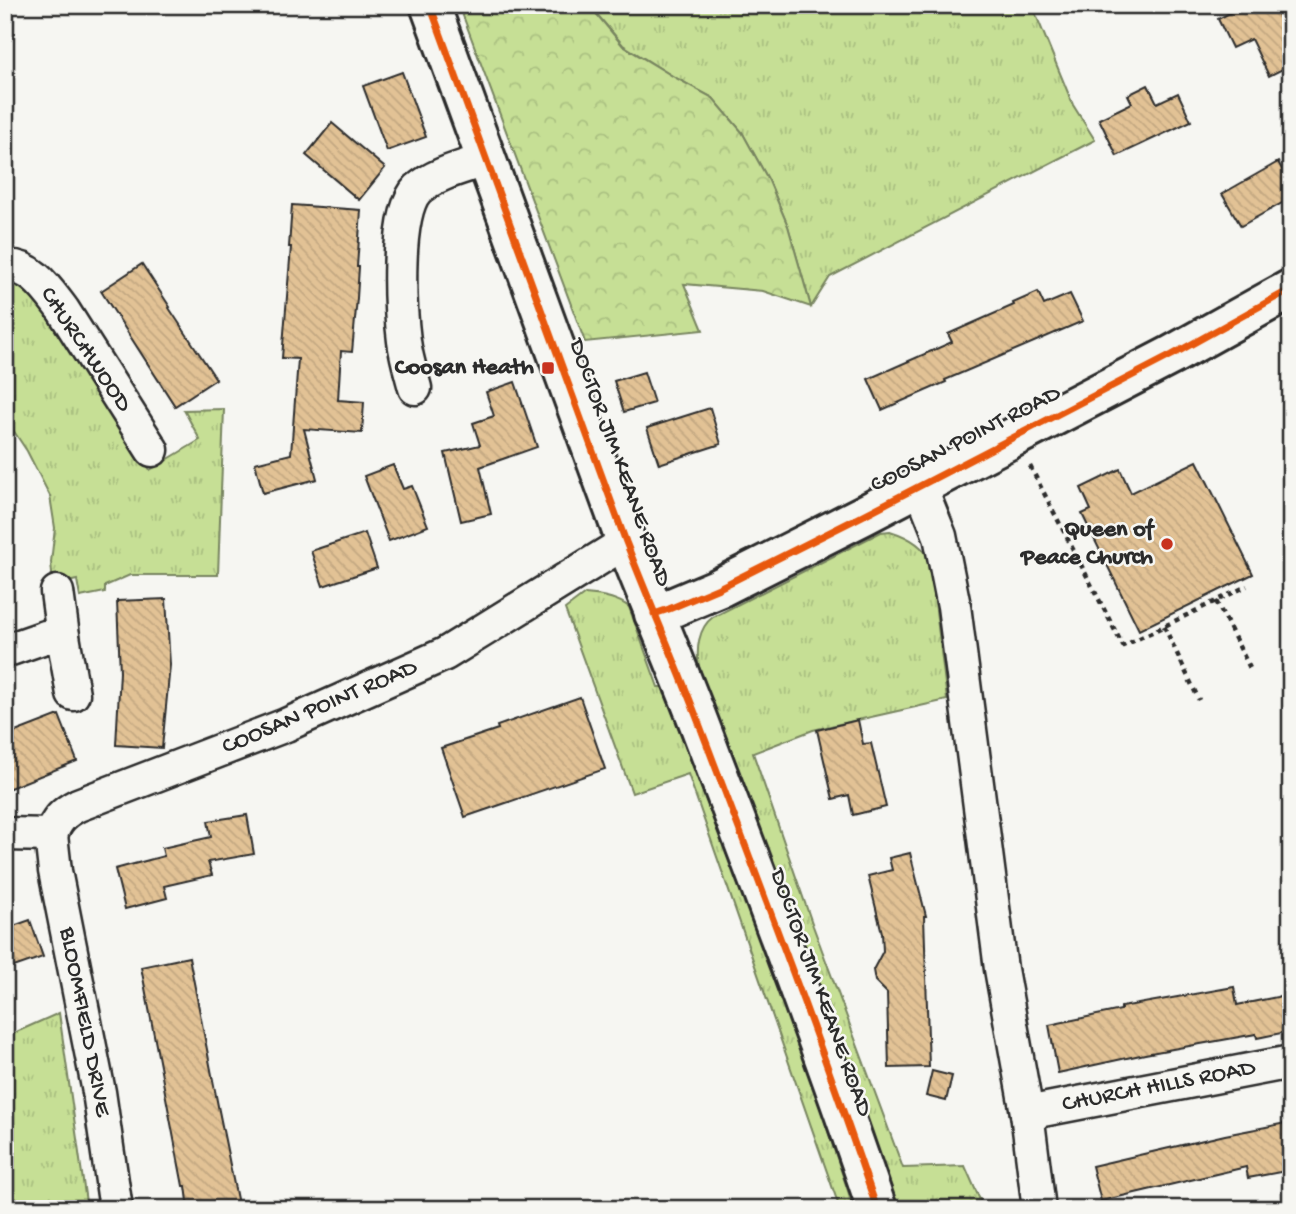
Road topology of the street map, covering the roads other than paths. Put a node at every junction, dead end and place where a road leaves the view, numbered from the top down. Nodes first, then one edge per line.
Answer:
1 (430, 5) edge
2 (487, 159) junction
3 (5, 267) edge
4 (1291, 289) edge
5 (415, 388) dead end
6 (152, 450) dead end
7 (920, 486) junction
8 (626, 542) junction
9 (57, 592) dead end
10 (654, 614) junction
11 (63, 636) junction
12 (5, 651) edge
13 (73, 694) dead end
14 (5, 834) edge
15 (51, 835) junction
16 (1291, 1062) edge
17 (1027, 1112) junction
18 (116, 1209) edge
19 (877, 1209) edge
20 (1039, 1209) edge

1 - 2 street, DOCTOR JIM KEANE ROAD
2 - 5 street
2 - 8 street, DOCTOR JIM KEANE ROAD
3 - 6 street, CHURCHWOOD
4 - 7 street, COOSAN POINT ROAD
7 - 10 street, COOSAN POINT ROAD
7 - 17 street
8 - 10 street, DOCTOR JIM KEANE ROAD
8 - 15 street, COOSAN POINT ROAD
9 - 11 street
10 - 19 street, DOCTOR JIM KEANE ROAD
11 - 12 street
11 - 13 street
14 - 15 street
15 - 18 street, BLOOMFIELD DRIVE
16 - 17 street, CHURCH HILLS ROAD
17 - 20 street

